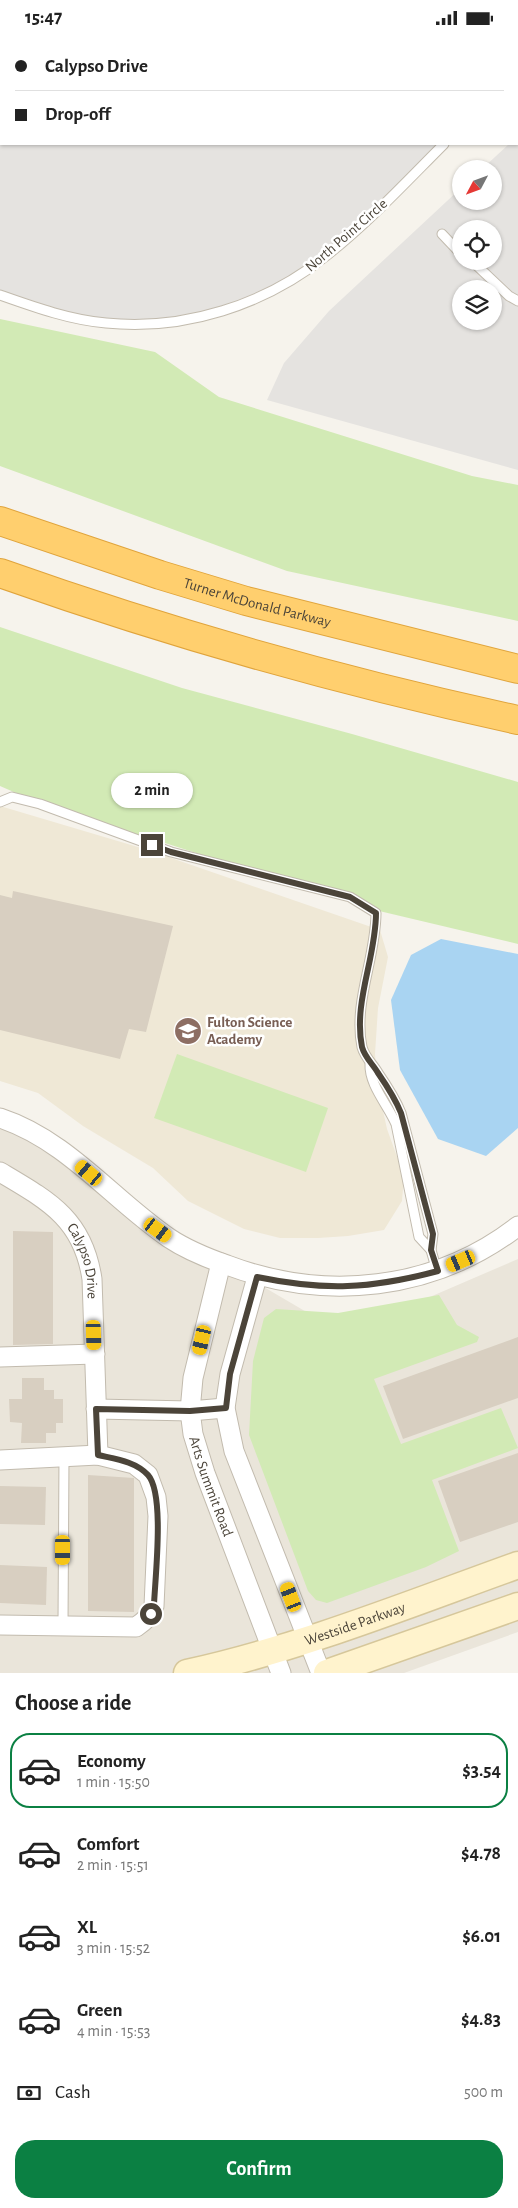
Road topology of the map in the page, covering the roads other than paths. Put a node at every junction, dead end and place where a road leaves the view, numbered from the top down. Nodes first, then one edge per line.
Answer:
1 (443, 145) edge
2 (442, 234) dead end
3 (452, 245) edge
4 (482, 270) edge
5 (0, 295) edge
6 (518, 301) edge
7 (0, 521) edge
8 (0, 573) edge
9 (518, 669) edge
10 (518, 720) edge
11 (0, 801) edge
12 (370, 1064) junction
13 (0, 1118) edge
14 (0, 1172) edge
15 (518, 1226) edge
16 (431, 1250) junction
17 (221, 1263) junction
18 (438, 1271) junction
19 (257, 1277) junction
20 (95, 1354) junction
21 (0, 1357) edge
22 (226, 1408) junction
23 (96, 1409) junction
24 (190, 1411) junction
25 (98, 1455) junction
26 (64, 1457) junction
27 (0, 1460) edge
28 (518, 1565) edge
29 (518, 1606) edge
30 (0, 1625) edge
31 (63, 1625) junction
32 (308, 1640) junction
33 (277, 1662) edge
34 (188, 1673) edge
35 (321, 1673) edge
36 (327, 1673) edge

1 - 5 lane, North Point Circle
2 - 3 lane
4 - 6 lane
7 - 9 highway, Turner McDonald Parkway
8 - 10 highway
11 - 12 lane
12 - 16 lane
12 - 16 lane
13 - 17 street
14 - 20 street, Calypso Drive
15 - 18 street
16 - 18 lane
17 - 19 street
17 - 24 street, Arts Summit Road
18 - 19 street
19 - 22 street
20 - 21 street
20 - 23 street, Calypso Drive
22 - 24 street
22 - 32 street
23 - 24 street
23 - 25 street, Calypso Drive
24 - 33 street, Arts Summit Road
25 - 26 street
25 - 31 street
26 - 27 street
26 - 31 lane
28 - 32 main road, Westside Parkway
29 - 36 main road
30 - 31 street
32 - 33 main road, Westside Parkway
32 - 35 street
33 - 34 main road, Westside Parkway

